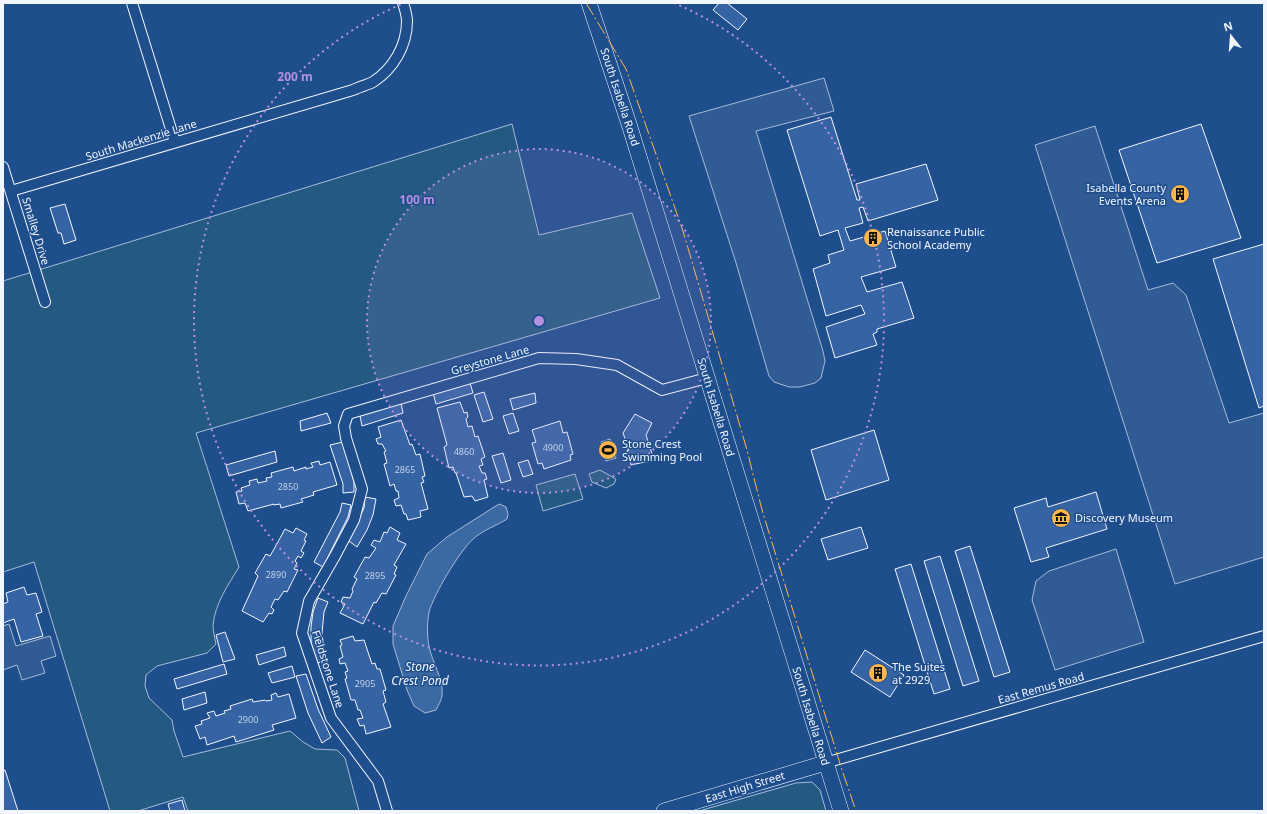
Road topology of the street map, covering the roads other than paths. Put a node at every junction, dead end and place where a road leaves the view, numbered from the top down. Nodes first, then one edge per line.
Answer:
1 (132, 3) edge
2 (403, 3) edge
3 (589, 3) edge
4 (175, 142) junction
5 (3, 167) edge
6 (11, 191) junction
7 (45, 302) dead end
8 (707, 378) junction
9 (348, 414) joint
10 (1264, 636) edge
11 (825, 762) junction
12 (387, 811) edge
13 (664, 811) edge
14 (841, 811) edge

1 - 4 street
2 - 4 street, South Mackenzie Lane
3 - 8 main road, South Isabella Road
4 - 6 street, South Mackenzie Lane
5 - 6 street, Smalley Drive
6 - 7 street, Smalley Drive
8 - 9 street, Greystone Lane
8 - 11 main road, South Isabella Road
9 - 12 street, Fieldstone Lane
10 - 11 street, East Remus Road
11 - 13 main road, East High Street
11 - 14 main road, South Isabella Road

